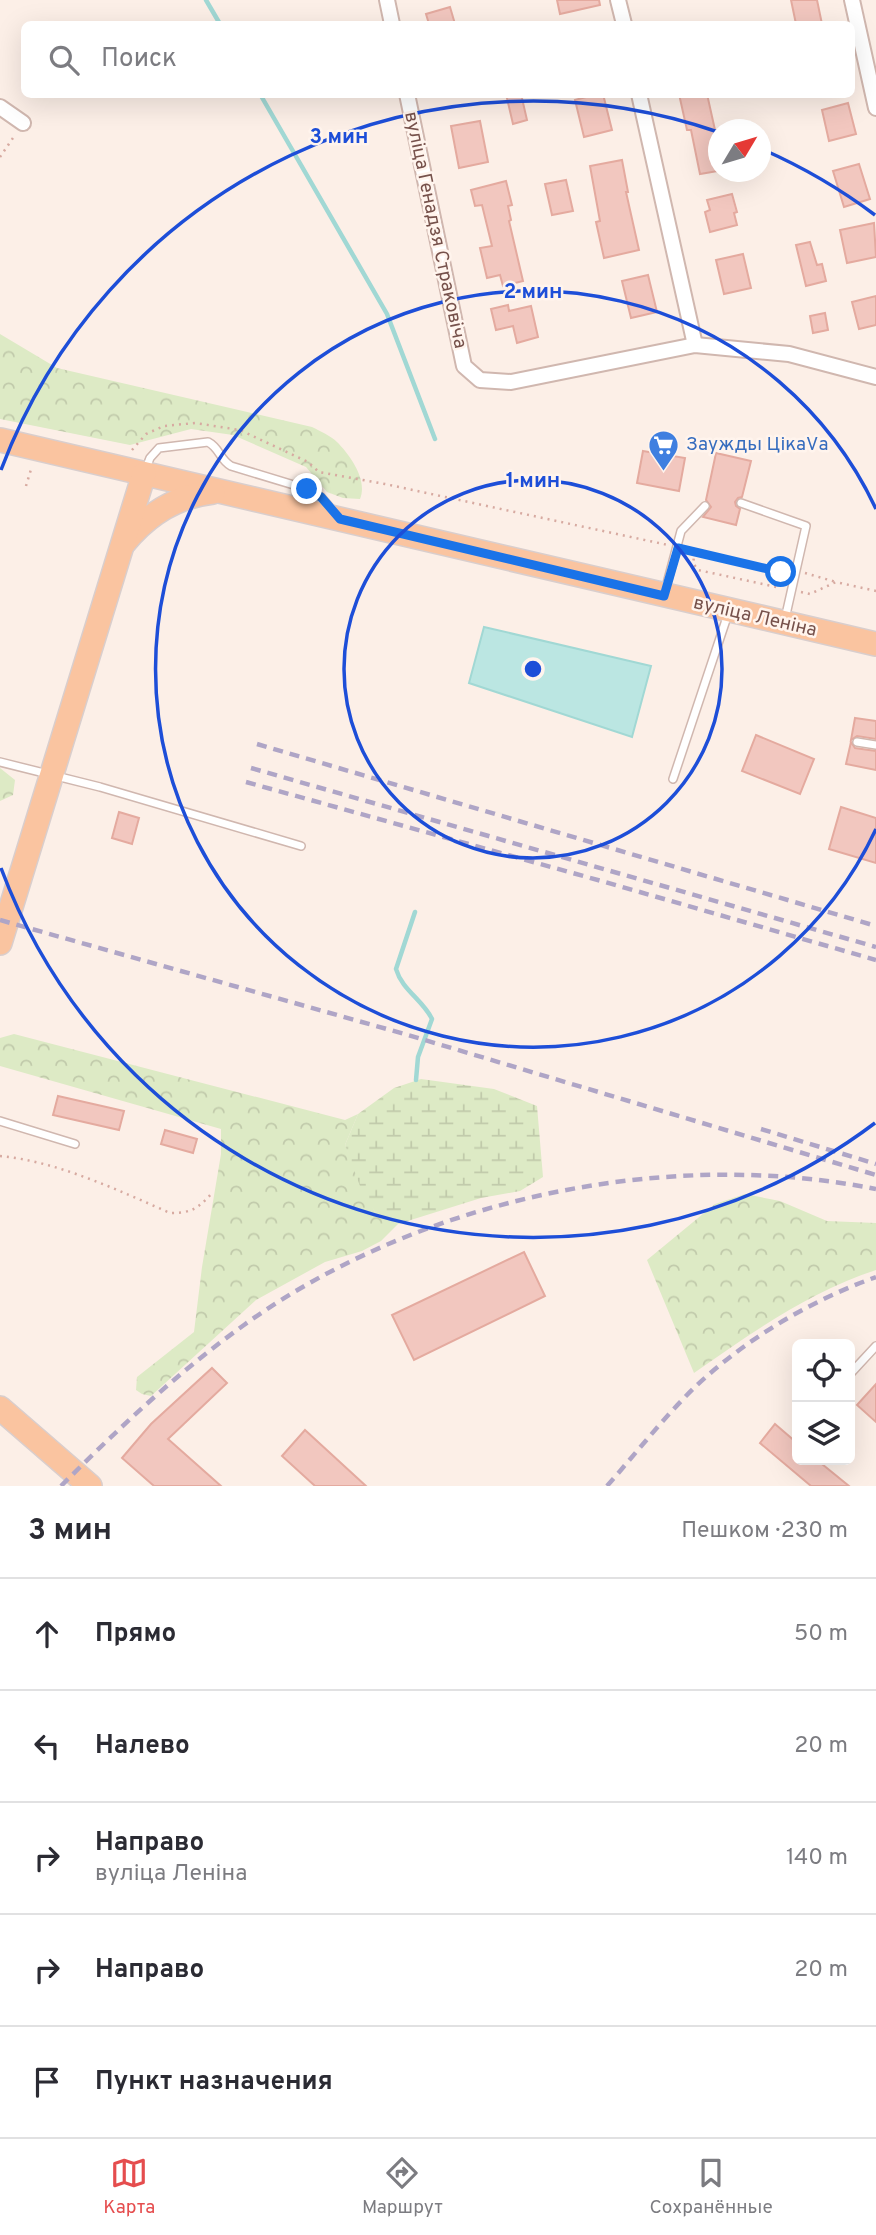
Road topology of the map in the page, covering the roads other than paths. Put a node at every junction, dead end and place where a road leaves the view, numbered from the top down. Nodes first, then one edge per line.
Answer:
1 (387, 0) edge
2 (618, 0) edge
3 (852, 0) edge
4 (391, 21) edge
5 (623, 21) edge
6 (408, 98) edge
7 (640, 98) edge
8 (0, 107) edge
9 (876, 108) edge
10 (23, 123) road end
11 (695, 345) junction
12 (876, 377) edge
13 (8, 442) edge
14 (144, 474) junction
15 (219, 491) junction
16 (741, 503) dead end
17 (705, 506) dead end
18 (340, 519) junction
19 (122, 545) junction
20 (664, 596) junction
21 (729, 611) junction
22 (784, 623) junction
23 (876, 644) edge
24 (857, 742) dead end
25 (876, 745) edge
26 (0, 762) edge
27 (50, 775) junction
28 (673, 779) dead end
29 (302, 846) dead end
30 (0, 943) edge
31 (0, 1121) edge
32 (75, 1144) dead end
33 (876, 1346) edge
34 (855, 1369) edge
35 (0, 1408) edge
36 (90, 1486) edge

1 - 4 street
2 - 5 street
3 - 9 street
6 - 11 street, вуліца Генадзя Страковіча
7 - 11 street
8 - 10 street
11 - 12 street
13 - 14 main road, вуліца Леніна
14 - 15 main road, вуліца Леніна
14 - 18 lane
14 - 19 main road
15 - 18 main road, вуліца Леніна
15 - 19 main road
16 - 22 lane
17 - 20 lane
18 - 20 main road, вуліца Леніна
19 - 27 main road
20 - 21 main road, вуліца Леніна
21 - 22 main road, вуліца Леніна
21 - 28 lane
22 - 23 main road, вуліца Леніна
24 - 25 lane
26 - 27 lane
27 - 29 lane
27 - 30 main road
31 - 32 lane
33 - 34 lane
35 - 36 main road

